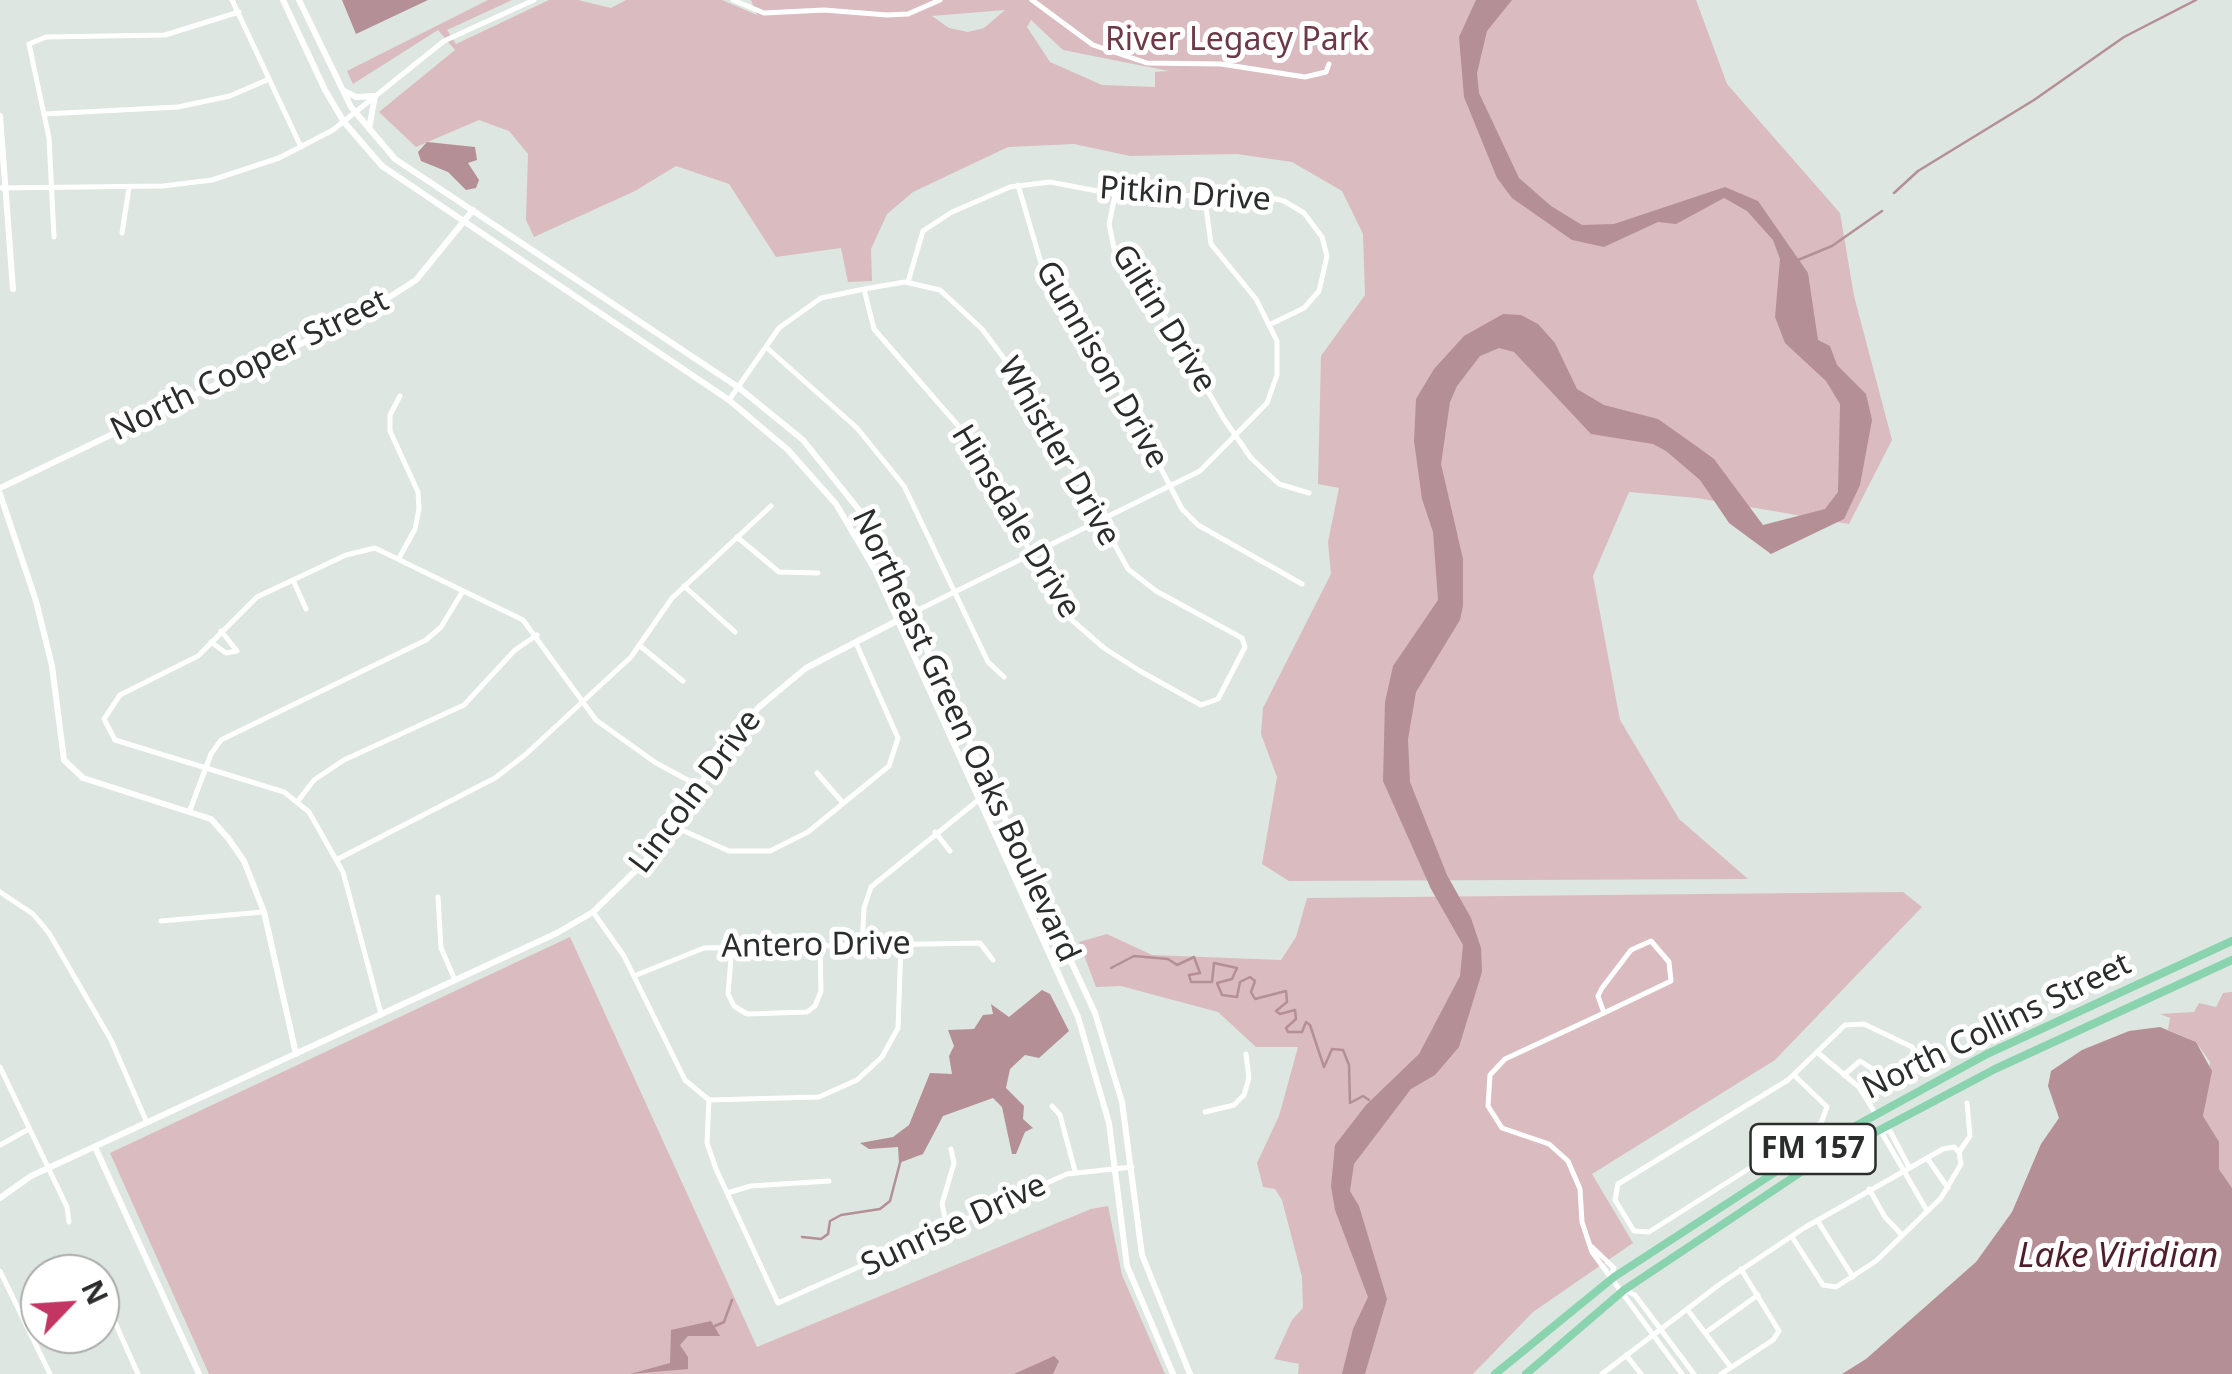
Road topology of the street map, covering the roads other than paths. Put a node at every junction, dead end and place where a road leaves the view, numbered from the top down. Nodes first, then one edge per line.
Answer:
1 (232, 0) edge
2 (283, 0) edge
3 (299, 0) edge
4 (534, 0) edge
5 (733, 0) edge
6 (940, 0) edge
7 (1032, 0) edge
8 (239, 12) junction
9 (1329, 64) dead end
10 (269, 79) junction
11 (341, 89) junction
12 (376, 96) junction
13 (355, 113) junction
14 (45, 114) junction
15 (0, 116) edge
16 (344, 122) junction
17 (368, 130) junction
18 (301, 147) junction
19 (1018, 185) junction
20 (2, 188) edge
21 (51, 188) junction
22 (129, 188) junction
23 (1204, 193) junction
24 (1115, 196) junction
25 (473, 210) junction
26 (464, 222) junction
27 (122, 233) dead end
28 (54, 238) dead end
29 (570, 276) junction
30 (908, 282) junction
31 (13, 289) dead end
32 (562, 289) junction
33 (864, 289) junction
34 (1271, 324) junction
35 (766, 347) junction
36 (738, 387) junction
37 (400, 396) dead end
38 (729, 400) junction
39 (1236, 438) junction
40 (1170, 487) junction
41 (0, 491) edge
42 (1309, 493) dead end
43 (771, 506) dead end
44 (1101, 522) junction
45 (737, 537) junction
46 (1032, 557) junction
47 (400, 558) junction
48 (818, 573) dead end
49 (293, 580) junction
50 (1302, 584) dead end
51 (684, 586) junction
52 (463, 590) junction
53 (958, 594) junction
54 (306, 609) dead end
55 (912, 614) junction
56 (898, 620) junction
57 (222, 631) junction
58 (734, 632) dead end
59 (538, 634) junction
60 (855, 641) junction
61 (211, 642) junction
62 (640, 645) junction
63 (1004, 677) dead end
64 (683, 681) dead end
65 (582, 702) junction
66 (1213, 703) joint
67 (206, 768) junction
68 (817, 773) dead end
69 (699, 786) junction
70 (992, 789) junction
71 (977, 796) junction
72 (298, 801) junction
73 (843, 802) junction
74 (190, 810) junction
75 (675, 827) junction
76 (935, 832) junction
77 (950, 851) dead end
78 (338, 859) junction
79 (0, 892) edge
80 (438, 897) dead end
81 (264, 912) junction
82 (593, 912) junction
83 (162, 921) dead end
84 (2232, 941) edge
85 (902, 944) junction
86 (820, 946) junction
87 (862, 946) junction
88 (732, 947) junction
89 (993, 960) dead end
90 (2232, 962) edge
91 (634, 976) junction
92 (455, 980) junction
93 (1604, 1013) junction
94 (381, 1014) junction
95 (1817, 1052) junction
96 (296, 1054) junction
97 (1246, 1054) dead end
98 (0, 1067) edge
99 (1794, 1075) junction
100 (1844, 1075) junction
101 (709, 1100) junction
102 (1967, 1103) dead end
103 (1052, 1106) dead end
104 (1205, 1112) dead end
105 (1875, 1113) junction
106 (147, 1123) junction
107 (29, 1129) junction
108 (1884, 1129) junction
109 (0, 1145) edge
110 (95, 1147) junction
111 (951, 1149) dead end
112 (1959, 1152) junction
113 (1927, 1158) junction
114 (1132, 1166) junction
115 (1114, 1167) junction
116 (50, 1168) junction
117 (1905, 1169) junction
118 (1075, 1171) junction
119 (829, 1181) dead end
120 (1948, 1188) junction
121 (1870, 1189) junction
122 (727, 1193) junction
123 (0, 1198) edge
124 (1926, 1210) junction
125 (1817, 1220) junction
126 (68, 1222) dead end
127 (948, 1228) junction
128 (1902, 1234) junction
129 (1792, 1236) junction
130 (1740, 1270) junction
131 (0, 1271) edge
132 (1613, 1276) junction
133 (1853, 1277) junction
134 (1624, 1290) junction
135 (1758, 1295) junction
136 (20, 1309) edge
137 (1686, 1309) junction
138 (1660, 1329) junction
139 (1705, 1333) junction
140 (120, 1334) edge
141 (1653, 1334) junction
142 (1626, 1355) junction
143 (1731, 1367) junction
144 (138, 1374) edge
145 (199, 1374) edge
146 (1172, 1374) edge
147 (1190, 1374) edge
148 (1496, 1374) edge
149 (1526, 1374) edge
150 (1602, 1374) edge
151 (1641, 1374) edge
152 (1682, 1374) edge
153 (1694, 1374) edge
154 (1721, 1374) edge

1 - 8 street
2 - 16 main road, Northeast Green Oaks Boulevard
3 - 11 main road, Northeast Green Oaks Boulevard
4 - 12 street
5 - 6 street
7 - 9 street
8 - 10 street
8 - 14 street
10 - 14 street
10 - 18 street
11 - 12 main road
11 - 13 main road, Northeast Green Oaks Boulevard
12 - 13 street
12 - 17 main road
13 - 16 street
13 - 17 main road, Northeast Green Oaks Boulevard
14 - 21 street
15 - 20 main road
16 - 18 street
16 - 26 main road, Northeast Green Oaks Boulevard
17 - 25 main road, Northeast Green Oaks Boulevard
18 - 22 street
19 - 24 street, Pitkin Drive
19 - 30 street, Pitkin Drive
19 - 40 street, Gunnison Drive
20 - 21 street
20 - 31 main road
21 - 22 street
21 - 28 street
22 - 27 street
23 - 24 street, Pitkin Drive
23 - 34 street
23 - 34 street, Pitkin Drive
24 - 39 street, Giltin Drive
25 - 26 main road, North Cooper Street
25 - 29 main road, Northeast Green Oaks Boulevard
26 - 32 main road, Northeast Green Oaks Boulevard
26 - 41 main road, North Cooper Street
29 - 32 main road
29 - 36 main road, Northeast Green Oaks Boulevard
30 - 33 street, Whistler Drive
30 - 44 street, Whistler Drive
32 - 38 main road, Northeast Green Oaks Boulevard
33 - 35 street, Whistler Drive
33 - 46 street, Hinsdale Drive
34 - 39 street, Lincoln Drive
35 - 36 street, Whistler Drive
35 - 53 street
36 - 38 street, Whistler Drive
36 - 55 main road, Northeast Green Oaks Boulevard
37 - 47 street
38 - 56 main road, Northeast Green Oaks Boulevard
39 - 40 street, Lincoln Drive
39 - 42 street, Giltin Drive
40 - 44 street, Lincoln Drive
40 - 50 street, Gunnison Drive
41 - 74 main road
43 - 45 street
44 - 46 street, Lincoln Drive
44 - 66 street, Whistler Drive
45 - 48 street
45 - 51 street
46 - 53 street, Lincoln Drive
46 - 66 street, Hinsdale Drive
47 - 49 street
47 - 52 street
49 - 54 street
49 - 57 street
51 - 58 street
51 - 62 street
52 - 59 street
52 - 67 street
53 - 55 street, Lincoln Drive
53 - 63 street
55 - 56 main road, Lincoln Drive
55 - 70 main road, Northeast Green Oaks Boulevard
56 - 60 main road, Lincoln Drive
56 - 71 main road, Northeast Green Oaks Boulevard
57 - 61 street
57 - 61 street
59 - 65 street
59 - 72 street
60 - 69 main road, Lincoln Drive
60 - 73 street
61 - 67 street
62 - 64 street
62 - 65 street
65 - 69 street
65 - 78 street
67 - 72 street
67 - 74 street
68 - 73 street
69 - 75 main road, Lincoln Drive
70 - 71 street
70 - 114 main road, Northeast Green Oaks Boulevard
71 - 76 street
71 - 115 main road, Northeast Green Oaks Boulevard
72 - 78 street
73 - 75 street
74 - 81 main road
75 - 82 main road, Lincoln Drive
76 - 77 street
76 - 87 street
78 - 94 street
79 - 106 street
80 - 92 street
81 - 83 street
81 - 96 main road
82 - 91 street
82 - 92 main road, Lincoln Drive
84 - 105 main road, North Collins Street / FM 157
85 - 87 street, Antero Drive
85 - 89 street, Antero Drive
85 - 101 street
86 - 87 street, Antero Drive
86 - 88 street, Antero Drive
86 - 88 street
88 - 91 street, Antero Drive
90 - 108 main road, North Collins Street / FM 157
91 - 101 street
92 - 94 main road, Lincoln Drive
93 - 93 street
93 - 132 street
94 - 96 main road, Lincoln Drive
95 - 99 street
95 - 100 street
95 - 100 street
96 - 106 main road, Lincoln Drive
97 - 104 street
98 - 107 street
99 - 99 street
100 - 105 street
101 - 122 street
102 - 112 street
103 - 118 street
105 - 108 main road
105 - 132 main road, North Collins Street / FM 157
106 - 110 main road, Lincoln Drive
107 - 109 street
107 - 116 street
108 - 117 street
108 - 134 main road, North Collins Street / FM 157
110 - 116 main road, Lincoln Drive
110 - 145 main road
111 - 127 street
112 - 113 street
112 - 120 street
113 - 117 street
113 - 120 street
114 - 115 street, Sunrise Drive
114 - 147 main road, Northeast Green Oaks Boulevard
115 - 118 street, Sunrise Drive
115 - 146 main road, Northeast Green Oaks Boulevard
116 - 123 main road, Lincoln Drive
116 - 126 street
117 - 121 street
117 - 124 street
118 - 127 street, Sunrise Drive
119 - 122 street
120 - 124 street
121 - 125 street
121 - 128 street
122 - 127 street, Sunrise Drive
124 - 128 street
125 - 129 street
125 - 133 street
128 - 133 street
129 - 130 street
129 - 133 street
130 - 135 street
130 - 137 street
131 - 136 street
132 - 134 street
132 - 148 main road, North Collins Street / FM 157
134 - 138 street
134 - 141 street
134 - 149 main road, North Collins Street / FM 157
135 - 139 street
135 - 143 street
137 - 138 street
137 - 139 street
138 - 141 street
138 - 153 street
139 - 143 street
140 - 144 street
141 - 142 street
141 - 152 street
142 - 150 street
142 - 151 street
143 - 154 street

